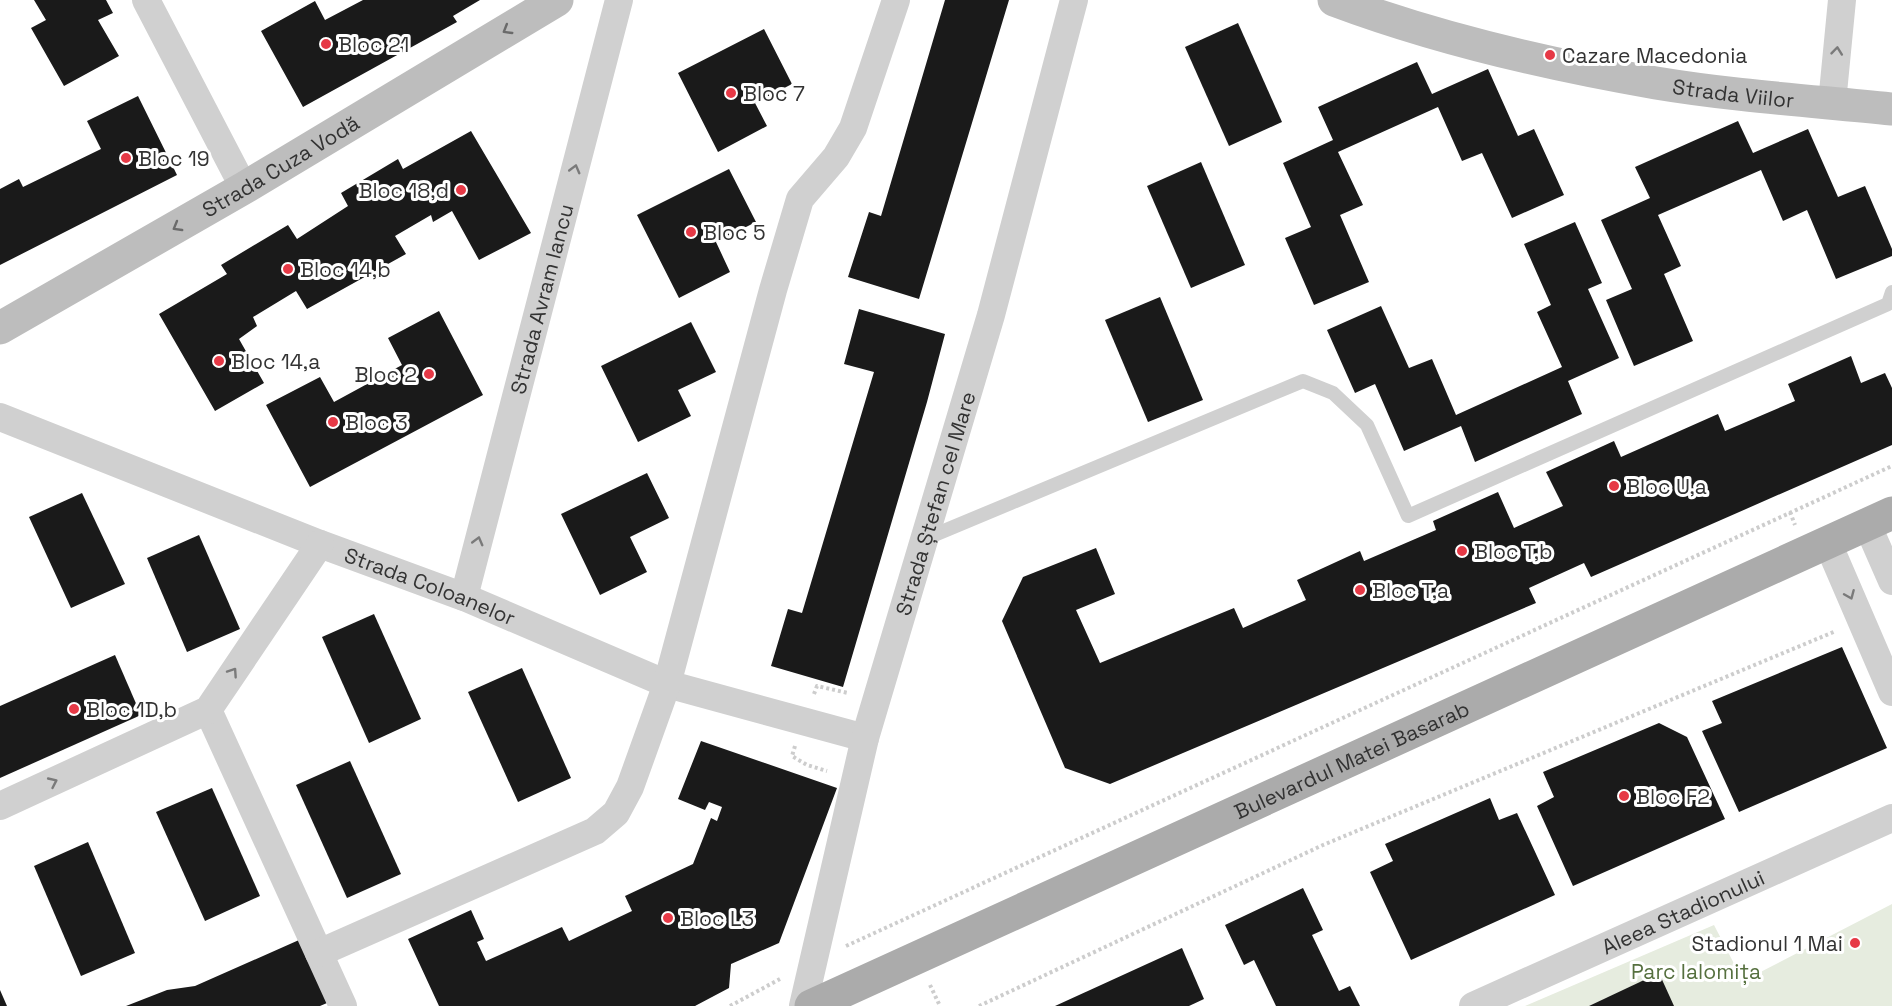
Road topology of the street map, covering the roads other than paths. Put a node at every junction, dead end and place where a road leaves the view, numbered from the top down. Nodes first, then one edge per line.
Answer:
1 (146, 0) edge
2 (557, 0) edge
3 (619, 0) edge
4 (896, 0) edge
5 (1074, 0) edge
6 (1334, 0) edge
7 (1842, 0) edge
8 (1832, 103) junction
9 (1892, 109) edge
10 (244, 188) junction
11 (1892, 292) edge
12 (0, 328) edge
13 (0, 417) edge
14 (1880, 518) edge
15 (925, 538) junction
16 (1827, 541) junction
17 (320, 544) junction
18 (1892, 581) edge
19 (464, 597) junction
20 (667, 684) junction
21 (1892, 692) edge
22 (208, 710) junction
23 (865, 738) junction
24 (0, 806) edge
25 (1892, 818) edge
26 (319, 953) junction
27 (343, 1006) edge
28 (803, 1006) edge
29 (811, 1006) edge
30 (1473, 1006) edge

1 - 10 street
2 -> 10 street, Strada Cuza Vodă
19 -> 3 street, Strada Avram Iancu
4 - 20 street
5 - 15 street, Strada Ștefan cel Mare
6 - 8 street, Strada Viilor
8 -> 7 street
8 - 9 street, Strada Viilor
10 -> 12 street, Strada Cuza Vodă
11 - 15 lane
13 - 17 street, Strada Coloanelor
14 - 16 main road, Bulevardul Matei Basarab
14 - 18 street
15 - 23 street, Strada Ștefan cel Mare
16 -> 21 street
16 - 29 main road, Bulevardul Matei Basarab
17 - 19 street, Strada Coloanelor
22 -> 17 street
19 - 20 street, Strada Coloanelor
20 - 23 street, Strada Coloanelor
20 - 26 street
24 -> 22 street
22 - 26 street
23 - 28 street, Strada Ștefan cel Mare
25 - 30 street, Aleea Stadionului
26 - 27 street

